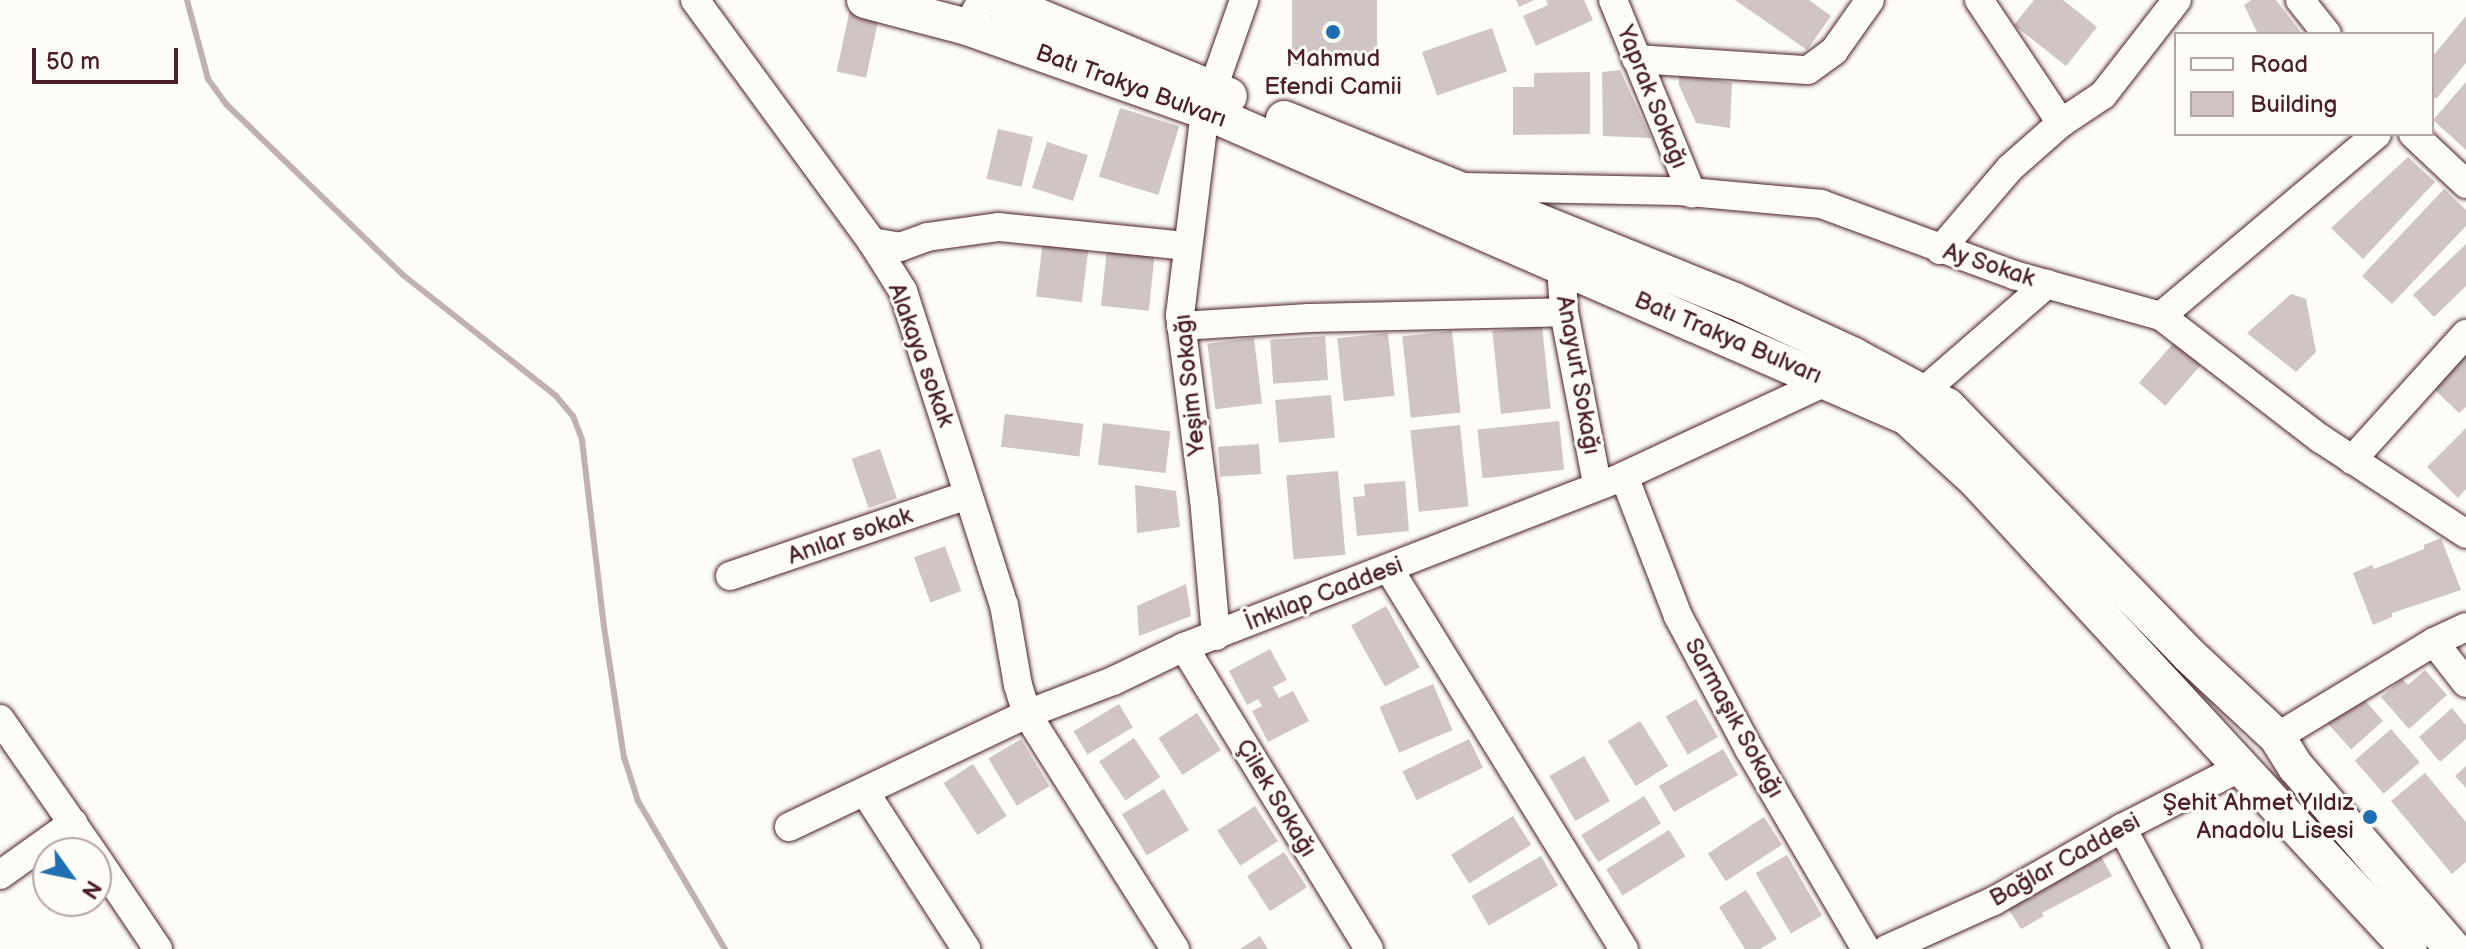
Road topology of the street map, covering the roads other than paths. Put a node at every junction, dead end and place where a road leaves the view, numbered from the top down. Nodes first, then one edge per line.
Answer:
1 (695, 0) edge
2 (865, 0) edge
3 (998, 0) edge
4 (1244, 0) edge
5 (1613, 0) edge
6 (1870, 0) edge
7 (1979, 0) edge
8 (2177, 0) edge
9 (2300, 0) edge
10 (975, 14) edge
11 (2325, 32) edge
12 (1636, 59) junction
13 (1208, 100) junction
14 (2061, 123) junction
15 (2375, 136) edge
16 (2415, 136) edge
17 (2466, 184) edge
18 (1446, 187) junction
19 (1692, 194) junction
20 (872, 242) junction
21 (1186, 246) junction
22 (1940, 250) junction
23 (1561, 265) junction
24 (2047, 284) junction
25 (1564, 312) junction
26 (2161, 316) junction
27 (1181, 326) junction
28 (2466, 334) edge
29 (1854, 356) junction
30 (1828, 381) junction
31 (1911, 403) junction
32 (2352, 460) junction
33 (1610, 480) junction
34 (968, 495) junction
35 (2466, 534) edge
36 (1389, 569) junction
37 (730, 576) dead end
38 (2466, 627) edge
39 (1216, 636) junction
40 (2434, 642) junction
41 (1184, 647) junction
42 (2466, 683) edge
43 (1027, 714) junction
44 (0, 719) edge
45 (2277, 737) junction
46 (2241, 767) junction
47 (865, 792) junction
48 (73, 823) junction
49 (789, 827) dead end
50 (2122, 828) junction
51 (83, 837) edge
52 (0, 875) edge
53 (112, 880) edge
54 (158, 949) edge
55 (966, 949) edge
56 (1175, 949) edge
57 (1369, 949) edge
58 (1624, 949) edge
59 (1866, 949) edge
60 (1887, 949) edge
61 (2187, 949) edge
62 (2409, 949) edge
63 (2453, 949) edge

1 - 20 street, Alakaya sokak
2 - 10 main road, Batı Trakya Bulvarı
3 - 13 main road, Batı Trakya Bulvarı
4 - 13 street, Yeşim Sokağı
5 - 12 street, Yaprak Sokağı
6 - 12 street
7 - 14 street
8 - 14 street
9 - 11 street
10 - 13 main road, Batı Trakya Bulvarı
12 - 19 street, Yaprak Sokağı
13 - 18 main road, Batı Trakya Bulvarı
13 - 21 street, Yeşim Sokağı
13 - 23 main road, Batı Trakya Bulvarı
14 - 22 street
15 - 26 street
16 - 17 street
18 - 19 street, Ay Sokak
18 - 29 main road, Batı Trakya Bulvarı
19 - 22 street, Ay Sokak
20 - 21 street
20 - 34 street, Alakaya sokak
21 - 27 street, Yeşim Sokağı
22 - 24 street, Ay Sokak
23 - 25 street, Anayurt Sokağı
23 - 30 main road, Batı Trakya Bulvarı
24 - 26 street, Ay Sokak
24 - 31 street
25 - 27 street
25 - 33 street, Anayurt Sokağı
26 - 32 street, Ay Sokak
27 - 39 street, Yeşim Sokağı
28 - 32 street
29 - 30 street, İnkılap Caddesi
29 - 31 main road, Batı Trakya Bulvarı
30 - 31 main road, Batı Trakya Bulvarı
30 - 33 street, İnkılap Caddesi
31 - 45 main road, Batı Trakya Bulvarı
31 - 46 main road, Batı Trakya Bulvarı
32 - 35 street, Ay Sokak
33 - 36 street, İnkılap Caddesi
33 - 59 street, Sarmaşık Sokağı
34 - 37 street, Anılar sokak
34 - 43 street, Alakaya sokak
36 - 39 street, İnkılap Caddesi
36 - 58 street
38 - 40 street
39 - 41 street, İnkılap Caddesi
40 - 42 street
40 - 45 street
41 - 43 street, İnkılap Caddesi
41 - 57 street, Çilek Sokağı
43 - 47 street, İnkılap Caddesi
43 - 56 street, Alakaya sokak
44 - 48 street
45 - 46 main road
45 - 63 main road, Batı Trakya Bulvarı
46 - 50 street, Bağlar Caddesi
46 - 62 main road, Batı Trakya Bulvarı
47 - 49 street, İnkılap Caddesi
47 - 55 street
48 - 51 street
48 - 52 street
50 - 60 street, Bağlar Caddesi
50 - 61 street
53 - 54 street

